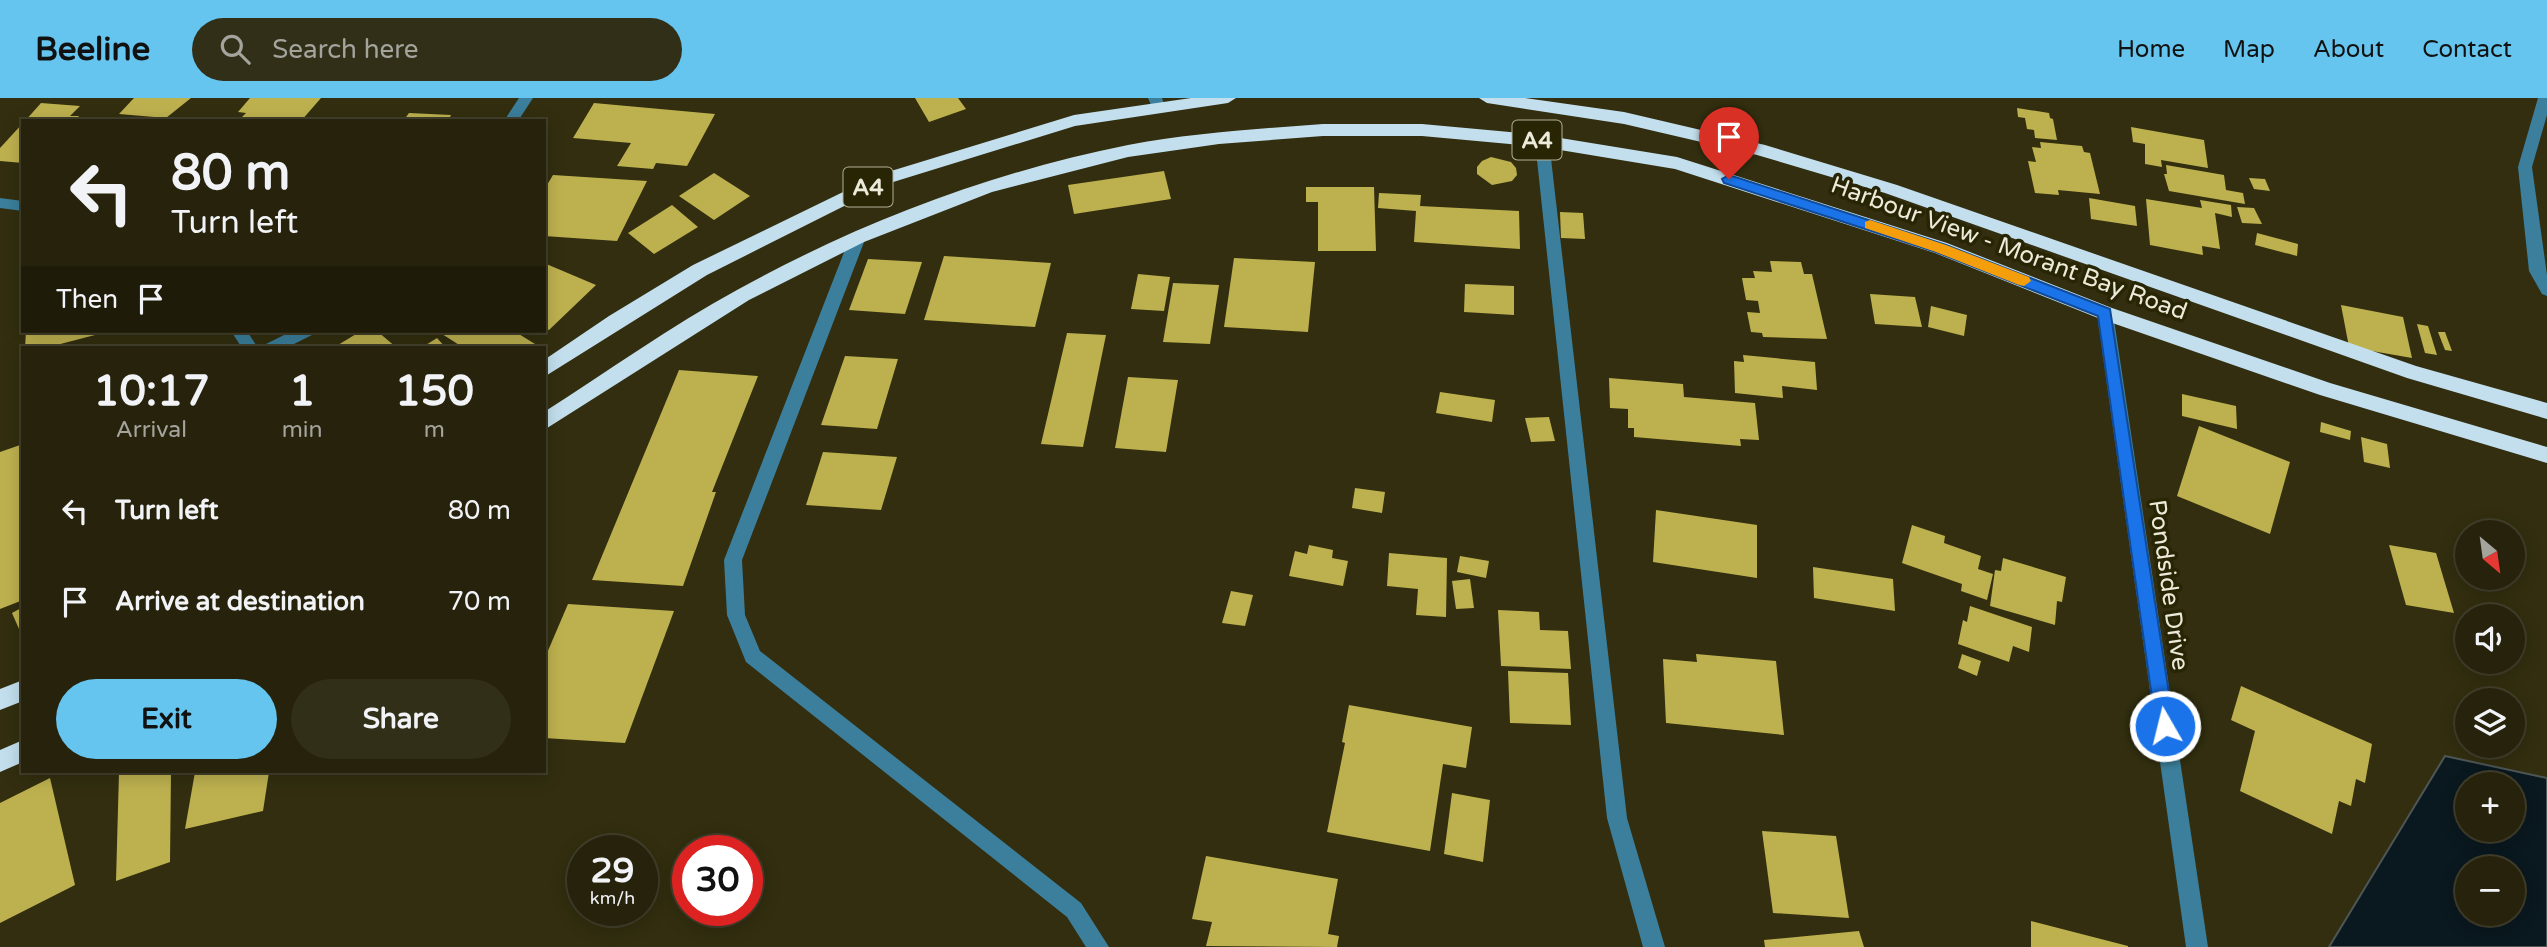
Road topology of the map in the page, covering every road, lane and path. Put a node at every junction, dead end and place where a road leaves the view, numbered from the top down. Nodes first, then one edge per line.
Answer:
1 (526, 98) edge
2 (1228, 98) edge
3 (1487, 98) edge
4 (2545, 98) edge
5 (1157, 103) edge
6 (512, 119) edge
7 (1542, 141) junction
8 (0, 203) edge
9 (21, 205) edge
10 (858, 237) junction
11 (2547, 290) edge
12 (2105, 313) junction
13 (302, 333) edge
14 (276, 346) edge
15 (546, 369) edge
16 (2547, 411) edge
17 (546, 421) edge
18 (2547, 455) edge
19 (21, 691) edge
20 (0, 700) edge
21 (21, 752) edge
22 (0, 761) edge
23 (1098, 947) edge
24 (1654, 947) edge
25 (2197, 947) edge

1 - 6 street
2 - 5 highway, A4
3 - 16 highway, Harbour View - Morant Bay Road / A4
4 - 11 street
5 - 15 highway, A4
7 - 10 highway, Harbour View - Morant Bay Road / A4
7 - 12 highway, Harbour View - Morant Bay Road / A4
7 - 24 street
8 - 9 street
10 - 17 highway, Harbour View - Morant Bay Road / A4
10 - 23 street
12 - 18 highway, Harbour View - Morant Bay Road / A4
12 - 25 street, Pondside Drive
13 - 14 street
19 - 20 highway
21 - 22 highway

